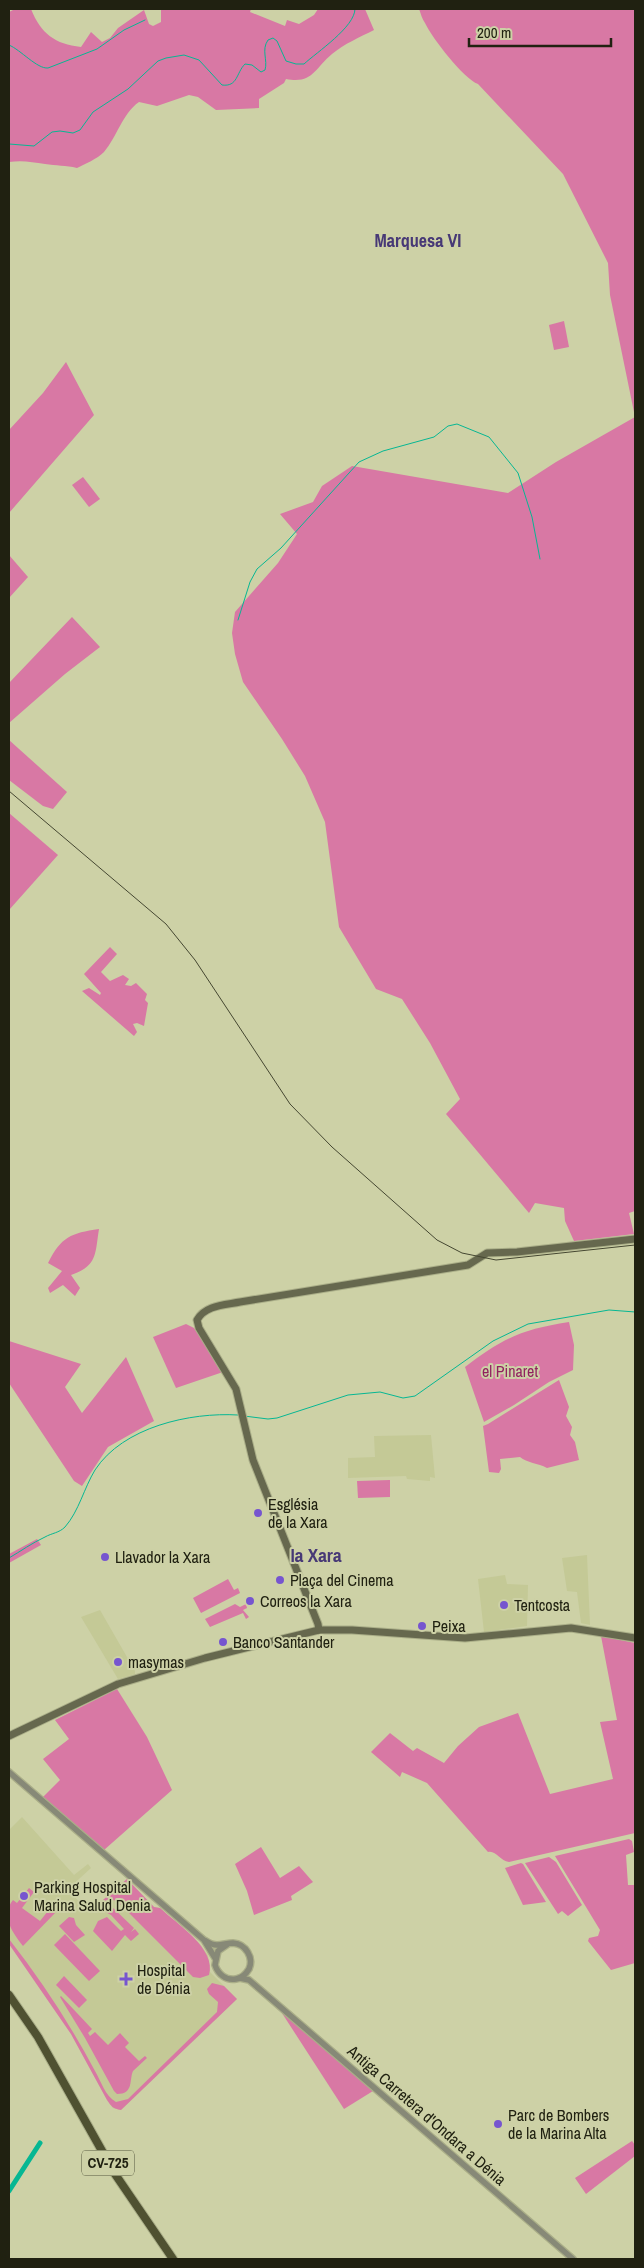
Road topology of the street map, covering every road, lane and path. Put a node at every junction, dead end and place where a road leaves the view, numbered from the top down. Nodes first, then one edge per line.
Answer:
1 (635, 1239) edge
2 (319, 1630) junction
3 (635, 1638) edge
4 (9, 1736) edge
5 (9, 1772) edge
6 (9, 1778) edge
7 (23, 1784) junction
8 (204, 1940) junction
9 (228, 1944) junction
10 (215, 1958) junction
11 (250, 1966) junction
12 (240, 1978) junction
13 (9, 1988) edge
14 (263, 1992) junction
15 (9, 1995) edge
16 (52, 2061) junction
17 (173, 2259) edge
18 (573, 2259) edge

1 - 2 main road
2 - 3 main road
2 - 4 main road
5 - 7 street
6 - 7 street
7 - 8 street
8 - 9 street
8 - 10 street
9 - 10 street
9 - 11 street
10 - 12 street
11 - 12 street
11 - 14 street, Antiga Carretera d'Ondara a Dénia
12 - 14 street, Antiga Carretera d'Ondara a Dénia
13 - 16 main road, CV-725
14 - 18 street, Antiga Carretera d'Ondara a Dénia
15 - 16 main road, CV-725
16 - 17 main road, CV-725

